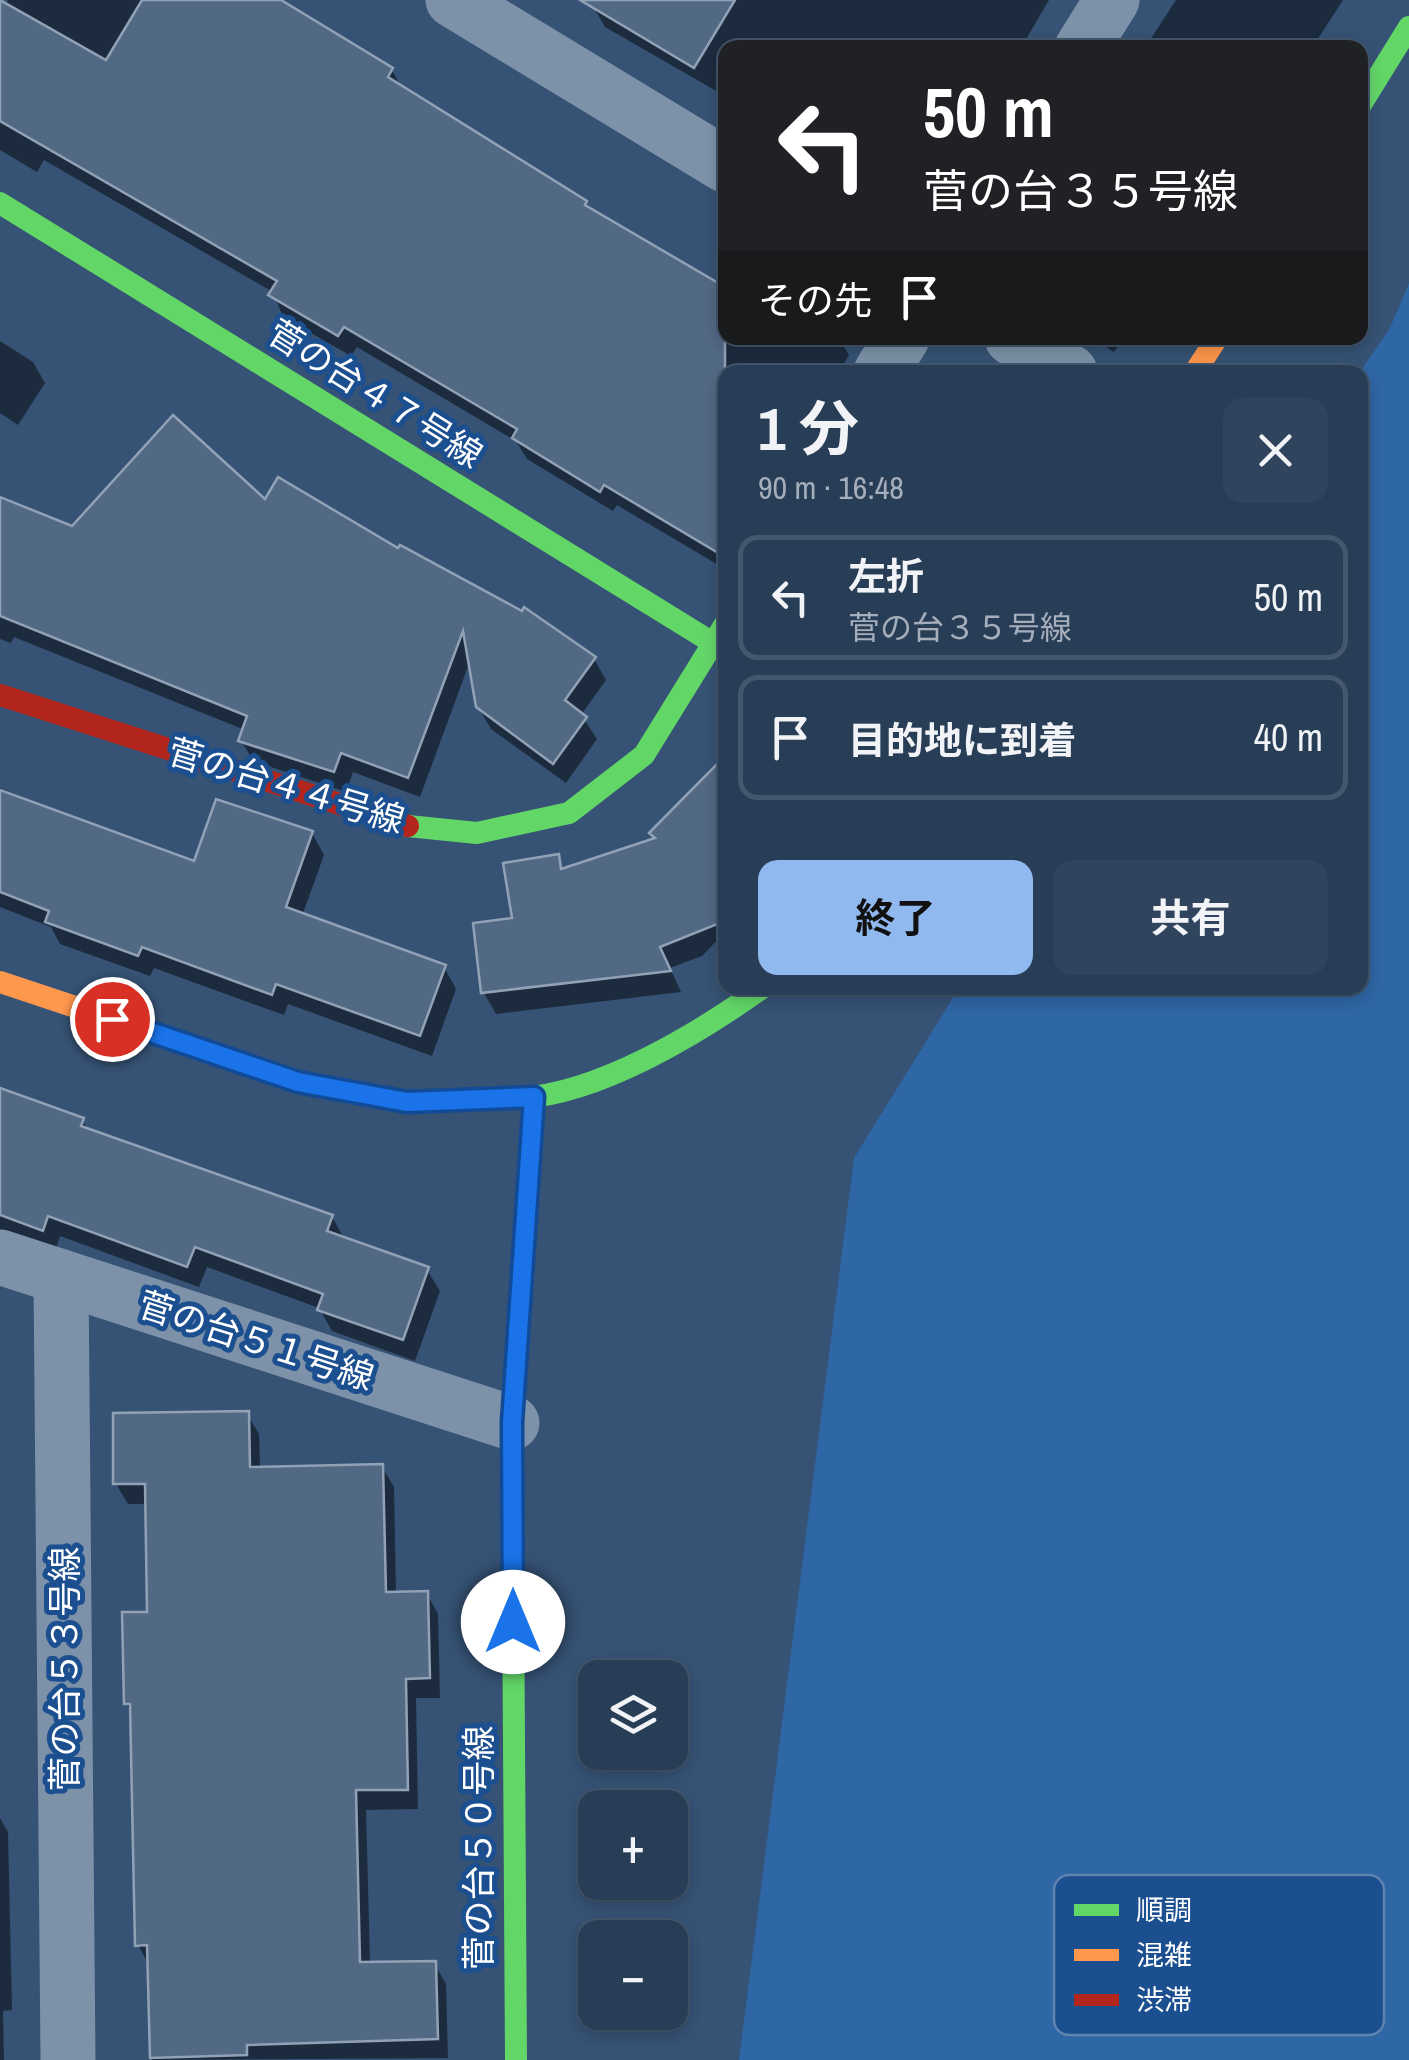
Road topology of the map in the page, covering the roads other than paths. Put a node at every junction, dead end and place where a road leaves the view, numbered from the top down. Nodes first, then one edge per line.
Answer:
1 (453, 0) edge
2 (1112, 0) edge
3 (1409, 27) edge
4 (1087, 40) edge
5 (1368, 93) edge
6 (718, 160) edge
7 (0, 203) edge
8 (1024, 345) edge
9 (1058, 365) edge
10 (718, 633) edge
11 (718, 636) edge
12 (0, 694) edge
13 (0, 982) edge
14 (752, 995) edge
15 (534, 1097) junction
16 (0, 1257) edge
17 (62, 1278) junction
18 (512, 1422) junction
19 (68, 2060) edge
20 (516, 2060) edge

1 - 6 street
2 - 4 street
3 - 5 street
7 - 10 street, 菅の台４７号線
8 - 9 street
11 - 12 street, 菅の台４４号線
13 - 15 street
14 - 15 street
15 - 18 street, 菅の台５０号線
16 - 17 street, 菅の台５１号線
17 - 18 street, 菅の台５１号線
17 - 19 street, 菅の台５３号線
18 - 20 street, 菅の台５０号線

